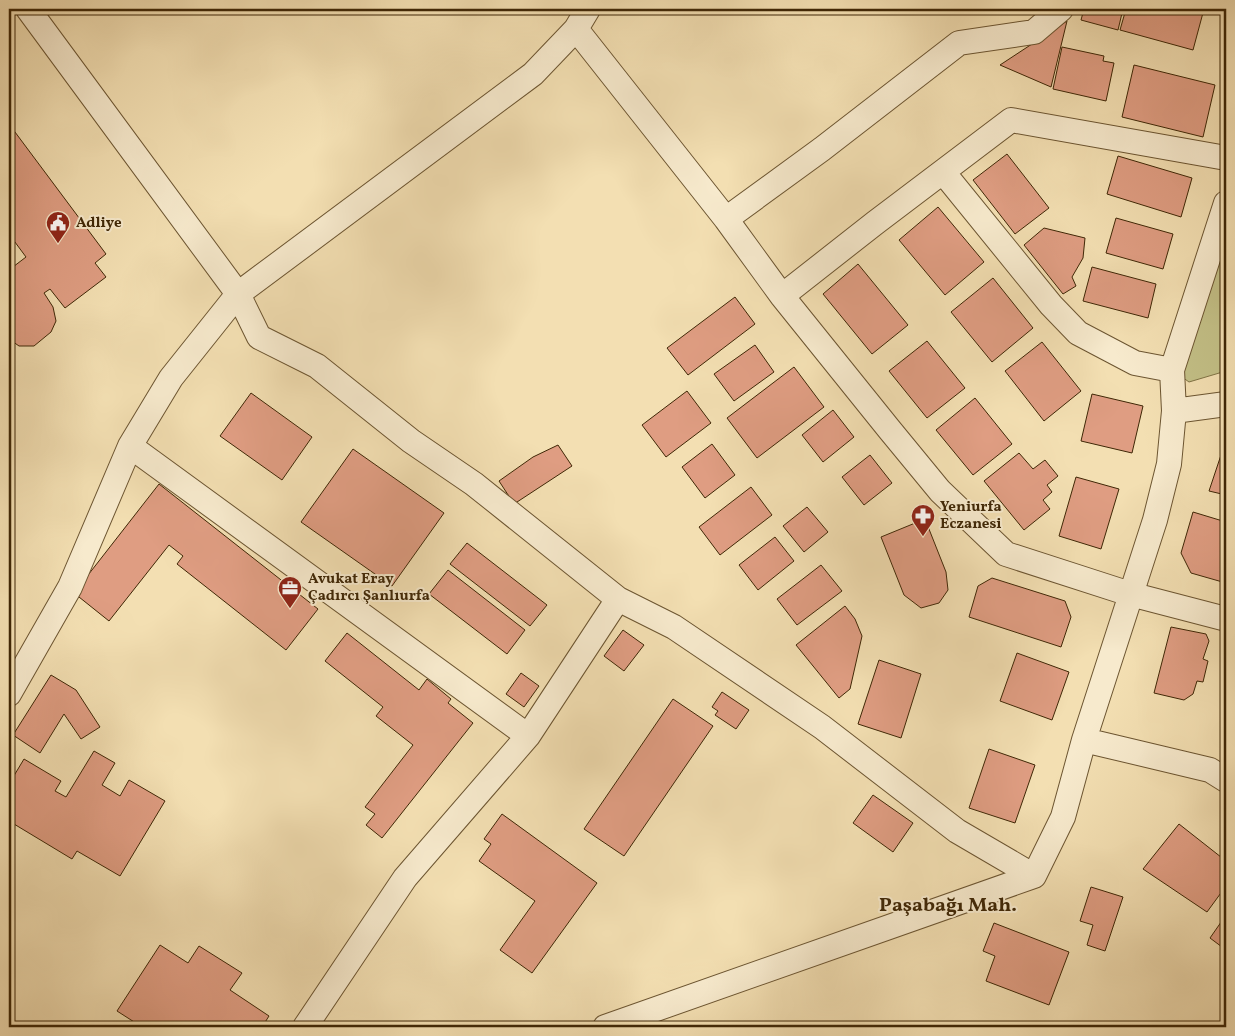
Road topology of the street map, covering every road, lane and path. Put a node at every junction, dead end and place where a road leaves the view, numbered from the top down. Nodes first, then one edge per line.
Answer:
1 (28, 9) edge
2 (588, 9) edge
3 (1061, 9) edge
4 (576, 29) junction
5 (1226, 158) edge
6 (943, 172) junction
7 (1226, 203) edge
8 (726, 219) junction
9 (238, 294) junction
10 (782, 296) junction
11 (1172, 370) junction
12 (1226, 404) edge
13 (1174, 411) junction
14 (130, 446) junction
15 (1130, 594) junction
16 (618, 599) junction
17 (1226, 619) edge
18 (9, 694) edge
19 (528, 736) junction
20 (1084, 740) junction
21 (1226, 780) edge
22 (1034, 876) junction
23 (306, 1027) edge
24 (605, 1027) edge

1 - 9 street
2 - 4 street
3 - 8 street
4 - 8 street
4 - 9 street
5 - 6 street
6 - 10 street
6 - 11 street
7 - 11 street
8 - 10 street
9 - 14 street
9 - 16 street
10 - 15 street
11 - 13 street
12 - 13 street
13 - 15 street
14 - 18 street
14 - 19 street
15 - 17 street
15 - 20 street
16 - 19 street
16 - 22 street
19 - 23 street
20 - 21 street
20 - 22 street
22 - 24 street

